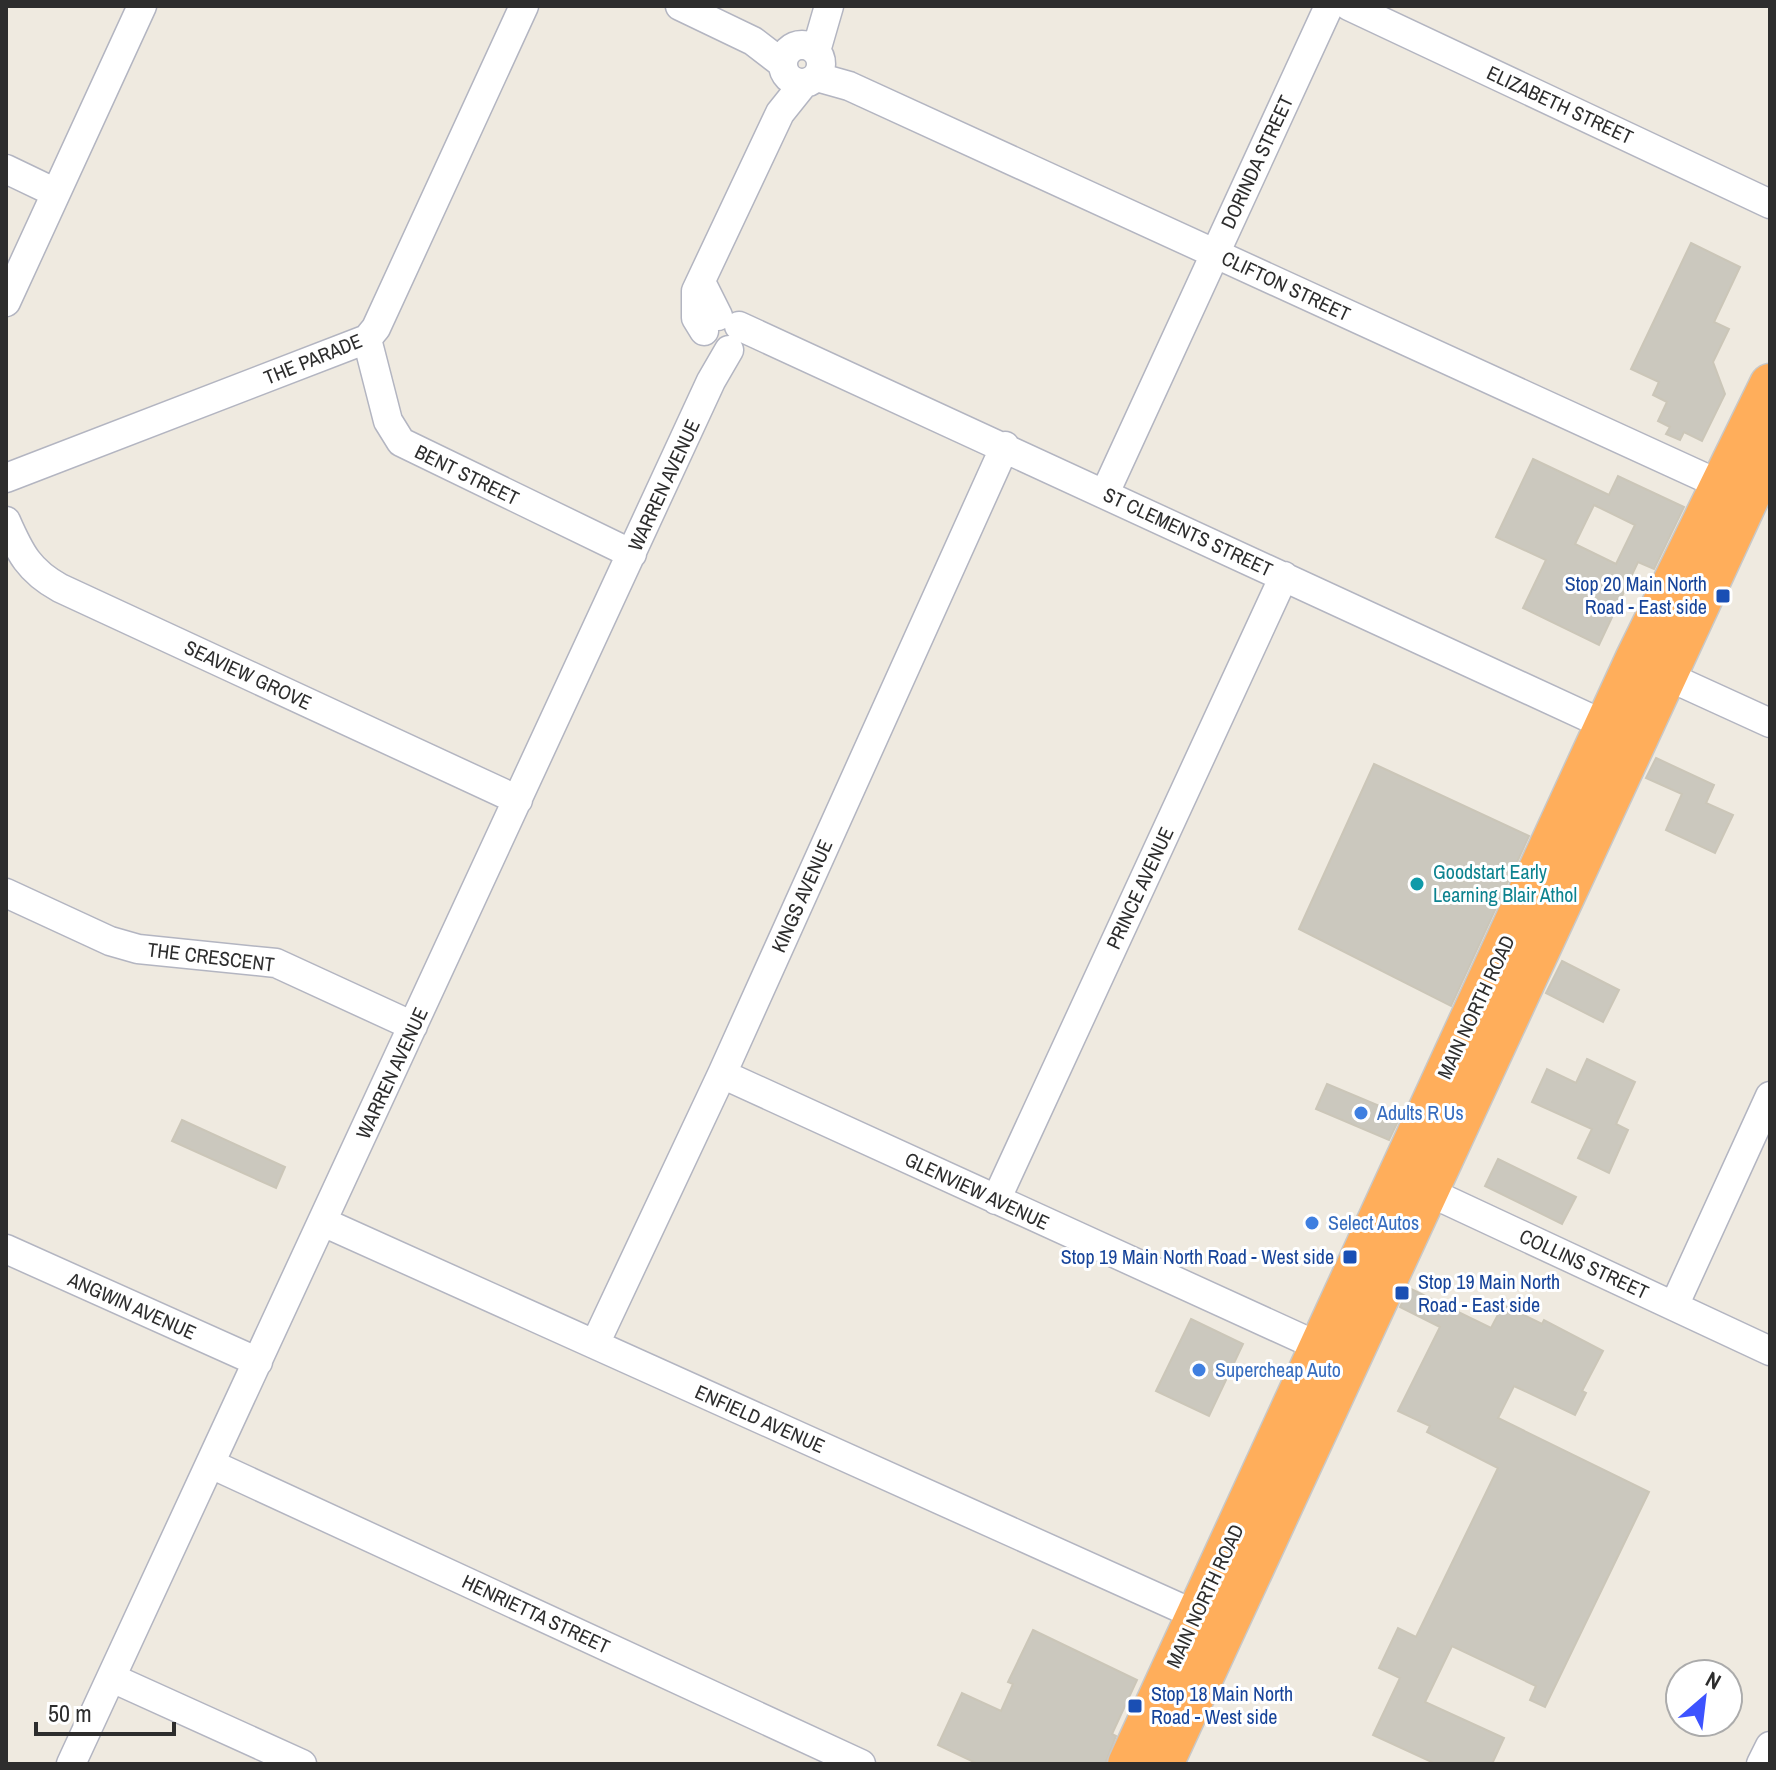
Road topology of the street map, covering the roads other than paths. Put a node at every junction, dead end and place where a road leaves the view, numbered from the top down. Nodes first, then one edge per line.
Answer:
1 (142, 6) edge
2 (524, 6) edge
3 (680, 6) edge
4 (1329, 6) edge
5 (1349, 6) edge
6 (825, 13) edge
7 (803, 63) junction
8 (6, 169) edge
9 (56, 193) junction
10 (1770, 204) edge
11 (1215, 253) junction
12 (6, 302) edge
13 (722, 335) junction
14 (367, 339) junction
15 (1770, 384) edge
16 (1005, 446) junction
17 (1770, 452) edge
18 (6, 478) edge
19 (1736, 492) junction
20 (1105, 493) junction
21 (6, 521) edge
22 (632, 554) junction
23 (1284, 576) junction
24 (1651, 668) junction
25 (1770, 723) edge
26 (1605, 725) junction
27 (518, 800) junction
28 (6, 893) edge
29 (413, 1026) junction
30 (722, 1074) junction
31 (1770, 1096) edge
32 (1413, 1185) junction
33 (996, 1200) junction
34 (323, 1222) junction
35 (6, 1249) edge
36 (1674, 1306) junction
37 (595, 1344) junction
38 (1770, 1351) edge
39 (1335, 1354) junction
40 (258, 1362) junction
41 (211, 1464) junction
42 (1211, 1622) junction
43 (112, 1678) junction
44 (1770, 1746) edge
45 (71, 1764) edge
46 (302, 1764) edge
47 (861, 1764) edge
48 (1128, 1764) edge
49 (1163, 1764) edge
50 (1761, 1764) edge

1 - 9 street
2 - 14 street, THE PARADE
3 - 7 street, CLIFTON STREET
4 - 11 street, DORINDA STREET
5 - 10 street, ELIZABETH STREET
6 - 7 street
7 - 11 street, CLIFTON STREET
7 - 13 street
8 - 9 street
9 - 12 street
11 - 19 street, CLIFTON STREET
11 - 20 street, DORINDA STREET
13 - 16 street, ST CLEMENTS STREET
13 - 22 street, WARREN AVENUE
14 - 18 street, THE PARADE
14 - 22 street, BENT STREET
15 - 19 highway, MAIN NORTH ROAD
16 - 20 street, ST CLEMENTS STREET
16 - 30 street, KINGS AVENUE
17 - 19 highway, MAIN NORTH ROAD
19 - 24 highway, MAIN NORTH ROAD
20 - 23 street, ST CLEMENTS STREET
21 - 27 street, SEAVIEW GROVE
22 - 27 street, WARREN AVENUE
23 - 26 street, ST CLEMENTS STREET
23 - 33 street, PRINCE AVENUE
24 - 25 street
24 - 26 highway, MAIN NORTH ROAD
24 - 32 highway, MAIN NORTH ROAD
26 - 32 highway, MAIN NORTH ROAD
27 - 29 street, WARREN AVENUE
28 - 29 street, THE CRESCENT
29 - 34 street, WARREN AVENUE
30 - 33 street, GLENVIEW AVENUE
30 - 37 street, KINGS AVENUE
31 - 36 street
32 - 36 street, COLLINS STREET
32 - 39 highway, MAIN NORTH ROAD
33 - 39 street, GLENVIEW AVENUE
34 - 37 street, ENFIELD AVENUE
34 - 40 street, WARREN AVENUE
35 - 40 street, ANGWIN AVENUE
36 - 38 street, COLLINS STREET
37 - 42 street, ENFIELD AVENUE
39 - 42 highway, MAIN NORTH ROAD
40 - 41 street, WARREN AVENUE
41 - 43 street, WARREN AVENUE
41 - 47 street, HENRIETTA STREET
42 - 48 highway, MAIN NORTH ROAD
42 - 49 highway, MAIN NORTH ROAD
43 - 45 street, WARREN AVENUE
43 - 46 street
44 - 50 street

